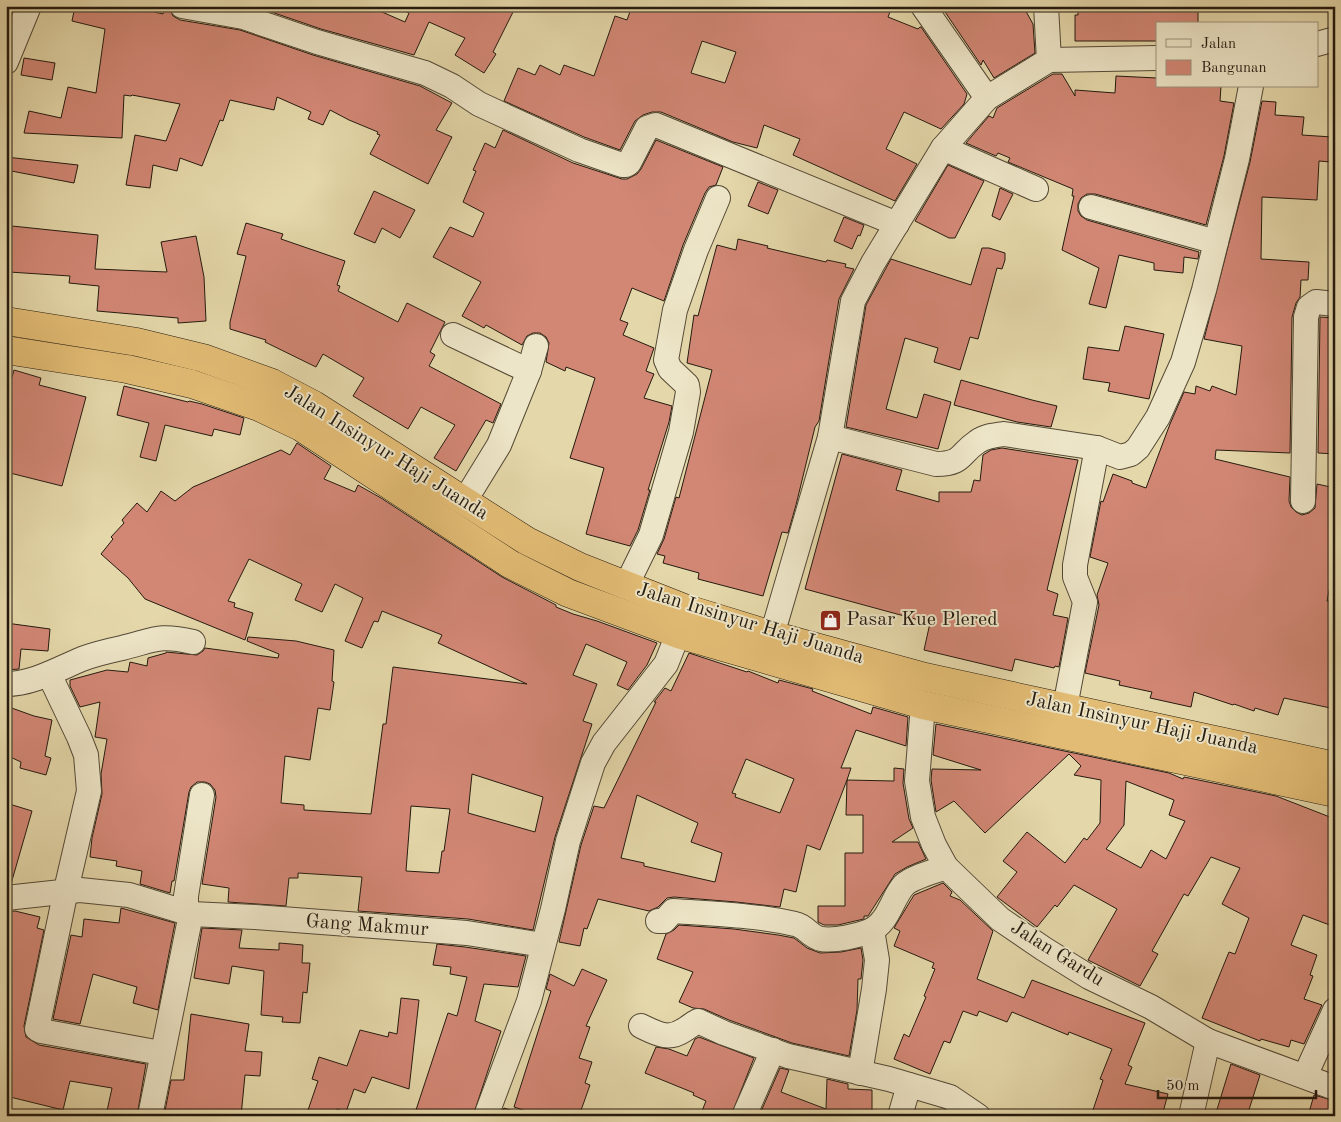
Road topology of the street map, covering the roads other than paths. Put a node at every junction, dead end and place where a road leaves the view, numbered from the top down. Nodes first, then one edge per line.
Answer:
1 (30, 6) edge
2 (182, 6) edge
3 (923, 6) edge
4 (1046, 6) edge
5 (1335, 39) edge
6 (1318, 44) edge
7 (1156, 58) edge
8 (1049, 60) junction
9 (6, 62) edge
10 (1251, 88) edge
11 (987, 98) junction
12 (943, 148) junction
13 (1036, 189) dead end
14 (718, 198) dead end
15 (1091, 207) dead end
16 (897, 224) junction
17 (1216, 242) junction
18 (1335, 304) edge
19 (6, 321) edge
20 (453, 335) dead end
21 (536, 346) dead end
22 (6, 350) edge
23 (529, 371) junction
24 (307, 416) junction
25 (830, 437) junction
26 (1096, 448) junction
27 (1302, 501) dead end
28 (464, 502) junction
29 (626, 586) junction
30 (678, 634) junction
31 (772, 635) junction
32 (193, 642) dead end
33 (44, 676) junction
34 (9, 684) edge
35 (923, 705) junction
36 (1065, 707) junction
37 (1335, 766) edge
38 (1335, 793) edge
39 (202, 795) dead end
40 (946, 867) junction
41 (66, 890) junction
42 (6, 898) edge
43 (190, 914) junction
44 (658, 922) dead end
45 (872, 930) junction
46 (543, 945) junction
47 (1335, 1010) edge
48 (641, 1026) dead end
49 (1208, 1041) junction
50 (773, 1050) junction
51 (161, 1053) junction
52 (860, 1073) junction
53 (1305, 1076) junction
54 (909, 1085) junction
55 (1335, 1088) edge
56 (150, 1116) edge
57 (486, 1116) edge
58 (744, 1116) edge
59 (900, 1116) edge
60 (978, 1116) edge
61 (1191, 1116) edge

1 - 9 street
2 - 16 street
3 - 11 street
4 - 8 street
5 - 6 street
7 - 8 street
8 - 11 street
10 - 17 street
11 - 12 street
12 - 13 street
12 - 16 street
14 - 29 street
15 - 17 street
16 - 25 street
17 - 26 street
18 - 27 street
19 - 24 highway, Jalan Insinyur Haji Juanda
20 - 23 street
21 - 23 street
22 - 24 highway, Jalan Insinyur Haji Juanda
23 - 28 street
24 - 28 highway, Jalan Insinyur Haji Juanda
24 - 30 highway, Jalan Insinyur Haji Juanda
25 - 26 street
25 - 31 street
26 - 36 street
28 - 29 highway, Jalan Insinyur Haji Juanda
29 - 31 highway, Jalan Insinyur Haji Juanda
30 - 35 highway, Jalan Insinyur Haji Juanda
30 - 46 street
31 - 36 highway, Jalan Insinyur Haji Juanda
32 - 33 street
33 - 34 street
33 - 41 street
35 - 38 highway, Jalan Insinyur Haji Juanda
35 - 40 street, Jalan Gardu
36 - 37 highway, Jalan Insinyur Haji Juanda
39 - 43 street
40 - 45 street
40 - 49 street, Jalan Gardu
41 - 42 street, Gang Makmur
41 - 43 street, Gang Makmur
41 - 51 street
43 - 46 street, Gang Makmur
43 - 51 street
44 - 45 street
45 - 52 street
46 - 57 street
47 - 53 street
48 - 50 street
49 - 53 street, Jalan Gardu
49 - 61 street
50 - 52 street
50 - 58 street
51 - 56 street
52 - 54 street
53 - 55 street, Jalan Gardu
54 - 59 street
54 - 60 street

